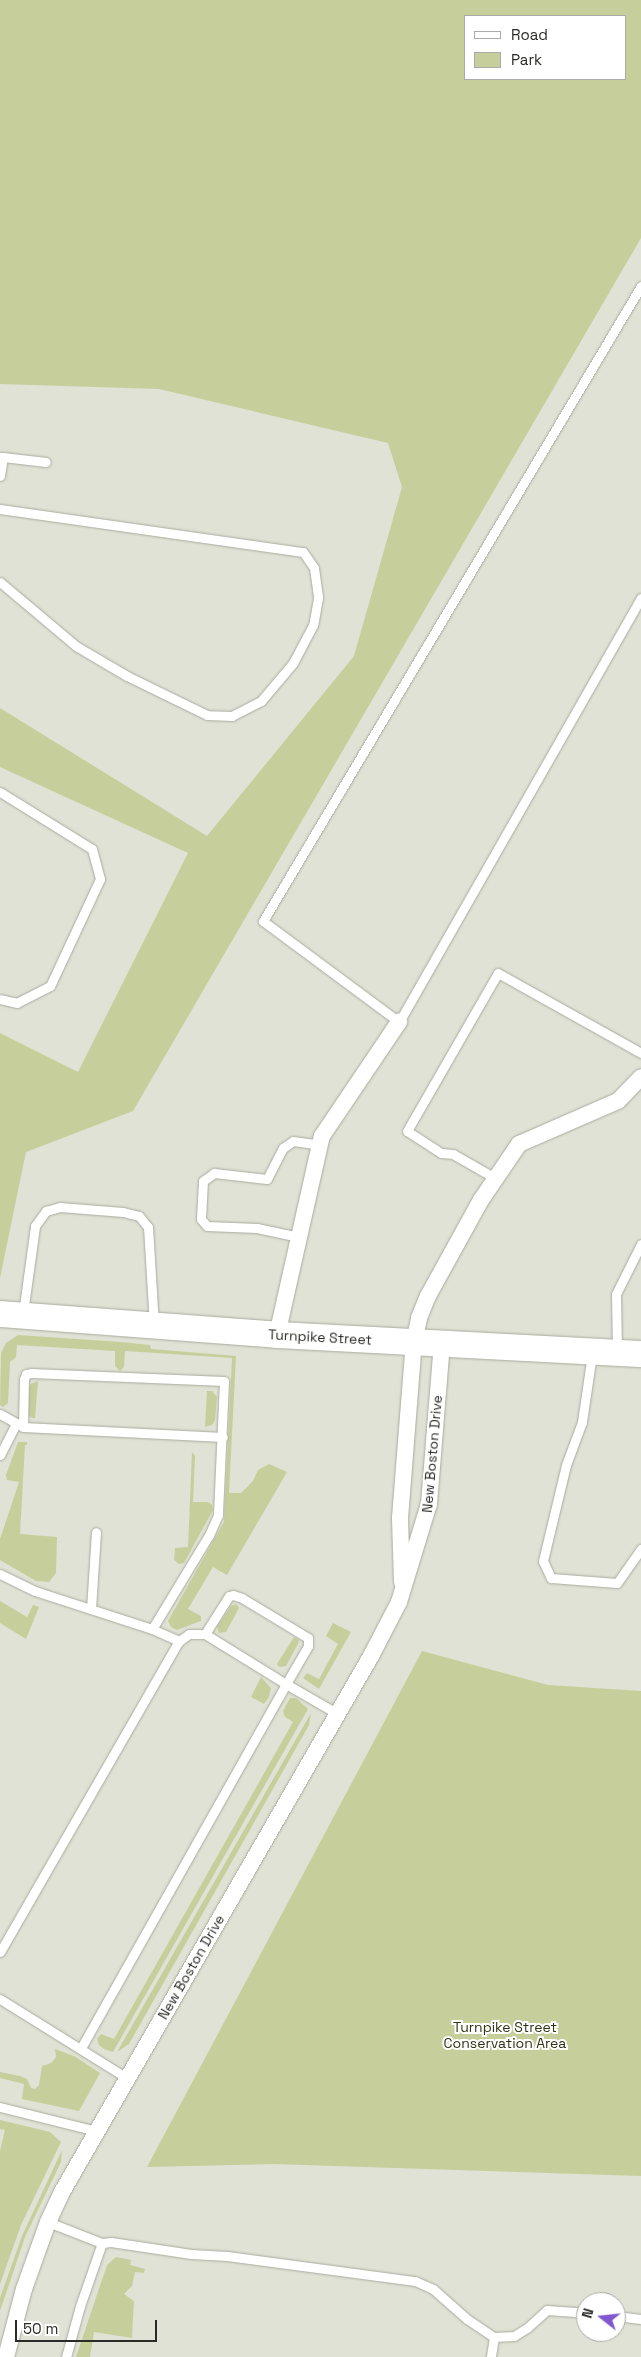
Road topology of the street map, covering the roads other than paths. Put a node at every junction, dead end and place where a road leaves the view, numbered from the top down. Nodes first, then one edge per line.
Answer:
1 (641, 286) edge
2 (1, 457) edge
3 (46, 462) dead end
4 (0, 476) edge
5 (0, 509) edge
6 (0, 582) edge
7 (641, 598) edge
8 (0, 792) edge
9 (0, 999) edge
10 (399, 1022) junction
11 (641, 1054) edge
12 (641, 1077) edge
13 (320, 1145) junction
14 (495, 1178) junction
15 (299, 1237) junction
16 (641, 1244) edge
17 (11, 1315) edge
18 (154, 1326) junction
19 (277, 1335) junction
20 (414, 1342) junction
21 (442, 1344) junction
22 (617, 1353) edge
23 (0, 1414) edge
24 (19, 1425) junction
25 (223, 1437) junction
26 (0, 1455) edge
27 (96, 1532) dead end
28 (641, 1549) edge
29 (0, 1574) edge
30 (403, 1589) junction
31 (90, 1609) junction
32 (152, 1629) junction
33 (205, 1634) junction
34 (179, 1641) junction
35 (286, 1684) junction
36 (338, 1714) junction
37 (0, 1952) edge
38 (0, 1999) edge
39 (81, 2048) junction
40 (127, 2078) junction
41 (0, 2107) edge
42 (96, 2130) junction
43 (48, 2222) junction
44 (102, 2243) junction
45 (576, 2312) edge
46 (626, 2317) edge
47 (641, 2318) edge
48 (494, 2337) junction
49 (6, 2357) edge
50 (66, 2357) edge
51 (491, 2357) edge

1 - 10 lane
2 - 3 lane
2 - 4 lane
5 - 6 lane
7 - 10 lane
8 - 9 lane
10 - 13 street
11 - 14 lane
12 - 14 street, New Boston Drive
13 - 15 street
13 - 15 lane
14 - 20 street, New Boston Drive
15 - 19 street
16 - 22 lane
17 - 18 main road, Turnpike Street
17 - 18 lane
18 - 19 main road, Turnpike Street
19 - 20 main road, Turnpike Street
20 - 21 main road, Turnpike Street
20 - 30 street, New Boston Drive
21 - 22 main road, Turnpike Street
21 - 30 street, New Boston Drive
22 - 28 lane
23 - 24 lane
24 - 25 lane
24 - 25 lane
24 - 26 lane
25 - 32 lane
27 - 31 lane
29 - 31 lane
30 - 36 street, New Boston Drive
31 - 32 lane
32 - 34 lane
33 - 34 lane
33 - 35 lane
33 - 35 lane
34 - 37 lane
35 - 36 lane
35 - 39 lane
36 - 40 street, New Boston Drive
38 - 39 lane
39 - 40 lane
40 - 42 street, New Boston Drive
41 - 42 lane
42 - 43 street, New Boston Drive
43 - 44 lane
43 - 49 street, New Boston Drive
44 - 48 lane
44 - 50 lane
45 - 48 lane
46 - 47 lane
48 - 51 lane

